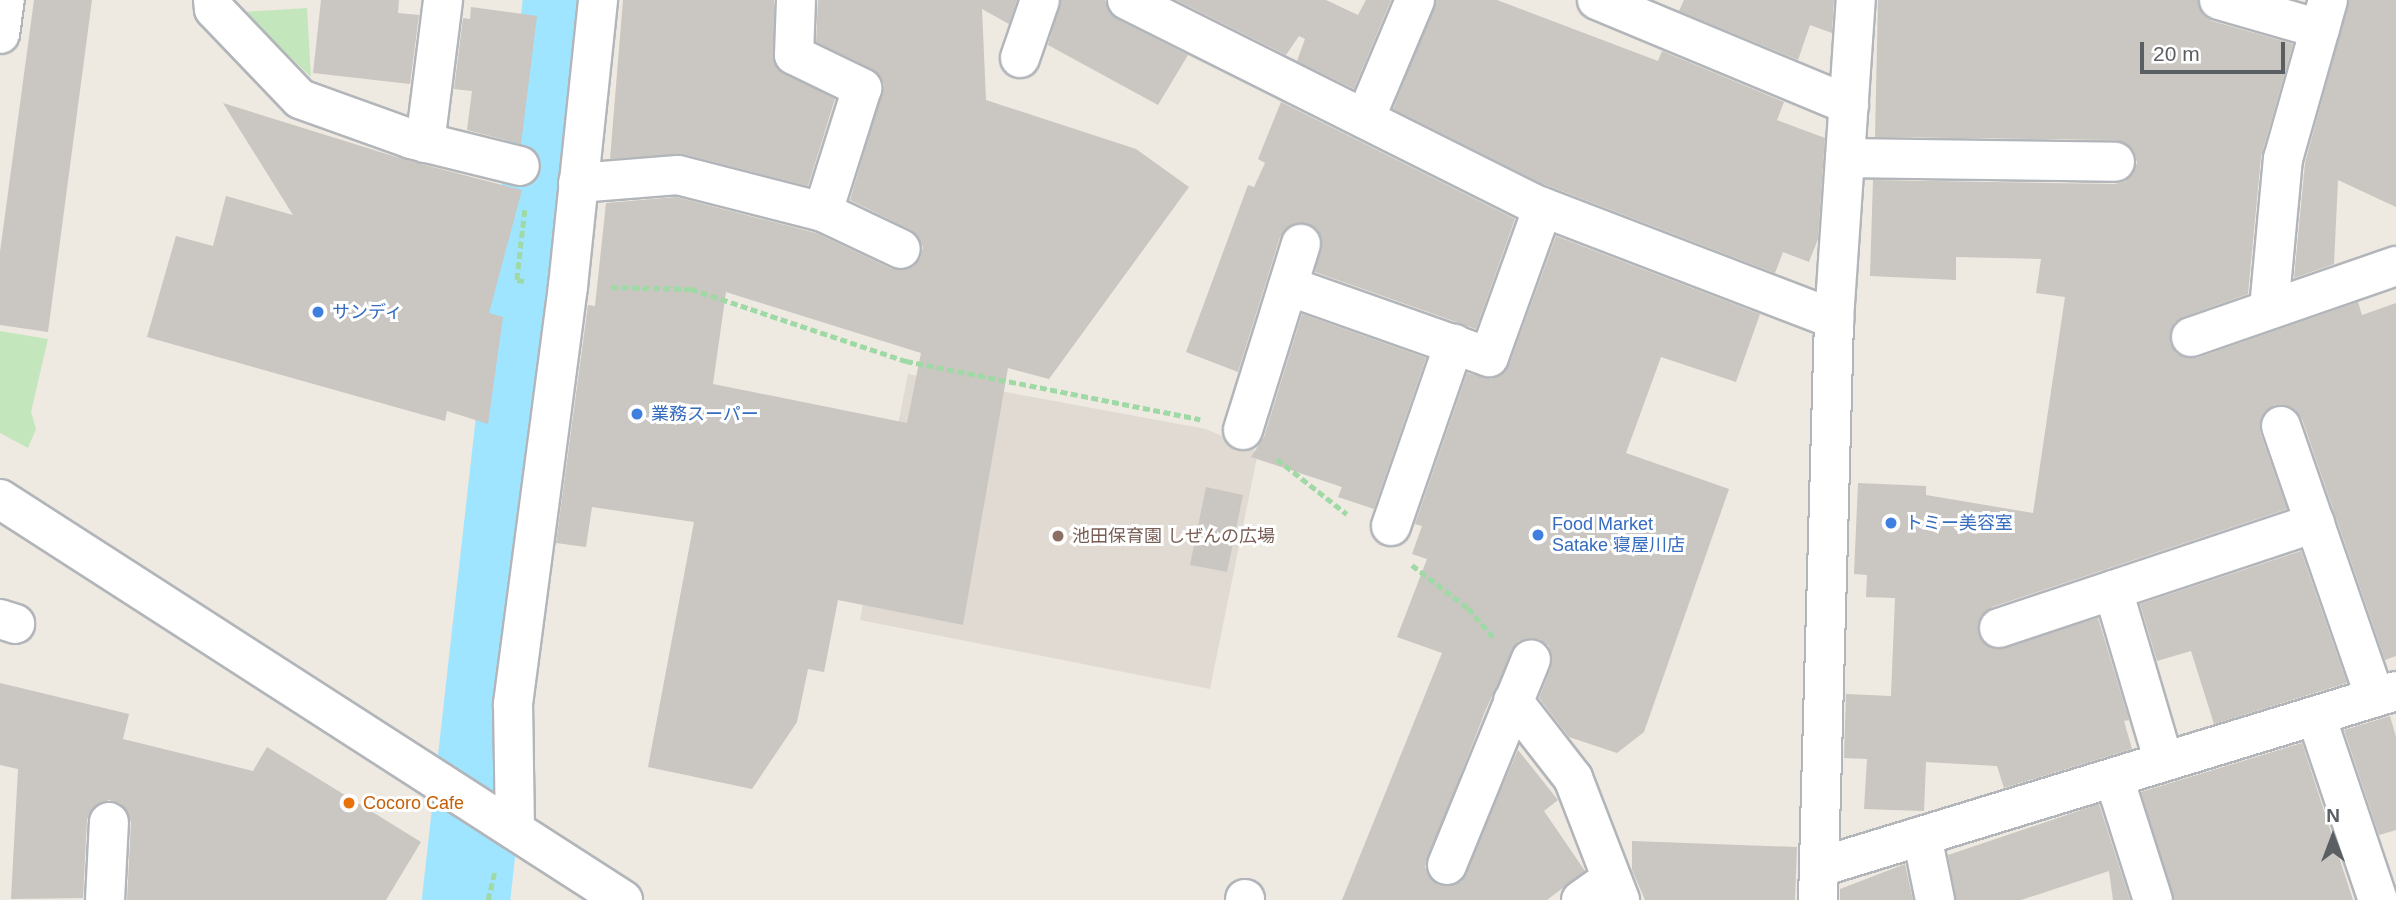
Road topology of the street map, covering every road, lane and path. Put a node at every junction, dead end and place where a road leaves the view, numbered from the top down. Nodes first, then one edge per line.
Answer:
1 (5, 0) edge
2 (443, 0) edge
3 (598, 0) edge
4 (796, 0) edge
5 (1040, 0) edge
6 (1127, 0) edge
7 (1415, 0) edge
8 (1597, 0) edge
9 (1856, 0) edge
10 (2219, 0) edge
11 (214, 4) edge
12 (2324, 14) edge
13 (0, 34) edge
14 (1020, 58) dead end
15 (1849, 105) junction
16 (1365, 118) junction
17 (425, 143) junction
18 (1845, 158) junction
19 (2115, 162) dead end
20 (520, 166) joint
21 (578, 183) junction
22 (1543, 207) junction
23 (822, 212) junction
24 (1301, 244) dead end
25 (901, 249) dead end
26 (2396, 266) edge
27 (517, 280) dead end
28 (568, 286) junction
29 (1288, 286) junction
30 (2269, 309) junction
31 (1834, 319) junction
32 (2191, 337) dead end
33 (1454, 344) junction
34 (2281, 426) dead end
35 (1243, 430) junction
36 (0, 499) edge
37 (1354, 520) dead end
38 (2315, 523) junction
39 (1398, 543) joint
40 (2113, 590) junction
41 (1999, 628) dead end
42 (1523, 678) junction
43 (2386, 694) edge
44 (2316, 716) junction
45 (2164, 762) junction
46 (2114, 778) junction
47 (109, 822) dead end
48 (509, 826) junction
49 (1922, 836) junction
50 (1447, 865) dead end
51 (494, 873) dead end
52 (1819, 884) edge
53 (1604, 893) edge
54 (104, 900) edge
55 (488, 900) edge
56 (624, 900) edge
57 (1935, 900) edge
58 (2153, 900) edge
59 (2378, 900) edge

1 - 13 street
2 - 17 street
3 - 21 street
4 - 23 street
5 - 14 street
6 - 16 street
7 - 16 street
8 - 15 street
9 - 15 street
10 - 12 street
11 - 17 street
12 - 30 street
15 - 18 street
16 - 22 street
17 - 20 street
18 - 19 street
18 - 31 street
20 - 27 path
21 - 23 street
21 - 28 street
22 - 31 street
22 - 33 street
23 - 25 street
24 - 29 street
26 - 30 street
28 - 35 path
28 - 48 street
29 - 33 street
29 - 35 street
30 - 32 street
31 - 52 street
33 - 39 street
34 - 38 street
35 - 37 path
36 - 48 street
38 - 40 street
38 - 43 street
39 - 42 path
40 - 41 street
40 - 45 street
42 - 50 street
42 - 53 street
43 - 44 street
44 - 45 street
44 - 59 street
45 - 46 street
46 - 49 street
46 - 58 street
47 - 54 street
48 - 56 street
49 - 52 street
49 - 57 street
51 - 55 path

